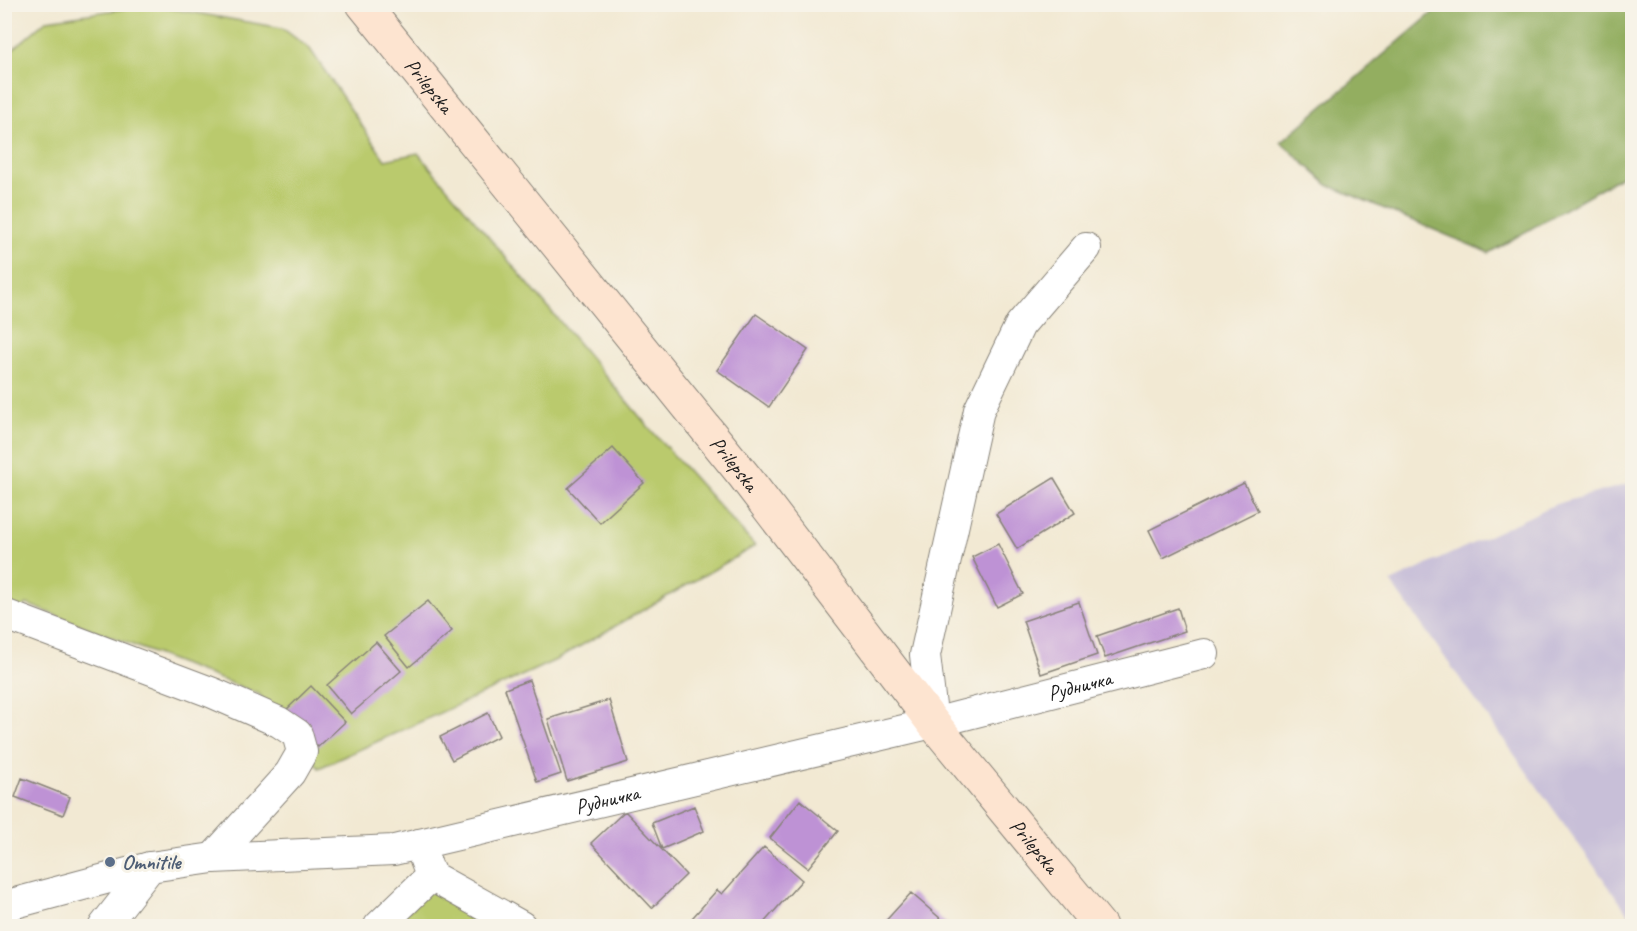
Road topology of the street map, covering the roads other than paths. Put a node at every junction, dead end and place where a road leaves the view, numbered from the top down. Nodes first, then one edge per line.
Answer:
1 (363, 4) edge
2 (1086, 248) dead end
3 (4, 614) edge
4 (1203, 654) dead end
5 (933, 723) junction
6 (419, 844) junction
7 (213, 858) junction
8 (150, 867) junction
9 (431, 876) junction
10 (4, 906) edge
11 (104, 927) edge
12 (379, 927) edge
13 (521, 927) edge
14 (1100, 927) edge

1 - 5 main road, Prilepska
2 - 5 street
3 - 7 street
4 - 5 street, Рудничка
5 - 6 street, Рудничка
5 - 14 main road, Prilepska
6 - 7 street, Рудничка
6 - 9 street
7 - 8 street, Рудничка
8 - 10 street, Рудничка
8 - 11 street
9 - 12 street
9 - 13 street

